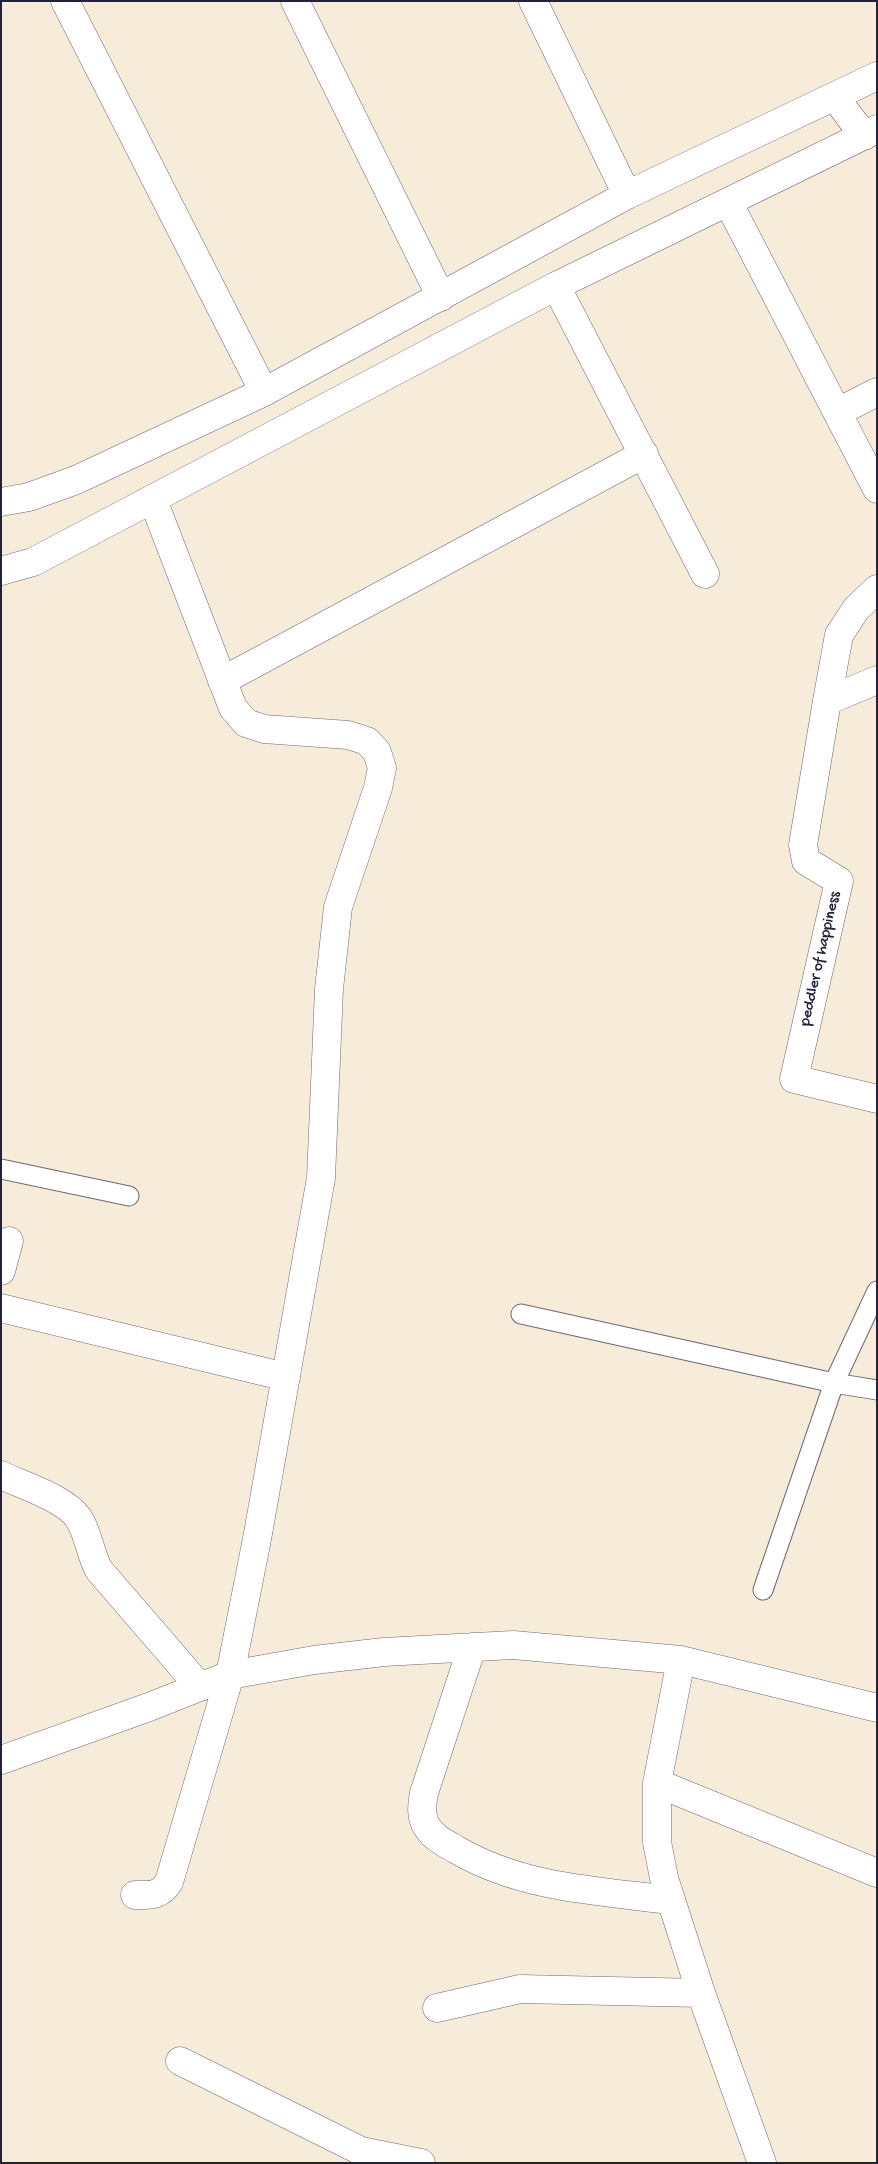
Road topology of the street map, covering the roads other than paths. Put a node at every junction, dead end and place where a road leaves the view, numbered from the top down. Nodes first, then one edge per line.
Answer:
1 (66, 1) edge
2 (295, 1) edge
3 (533, 1) edge
4 (877, 76) edge
5 (835, 97) junction
6 (870, 133) edge
7 (627, 195) junction
8 (728, 202) junction
9 (556, 286) junction
10 (441, 297) junction
11 (264, 392) junction
12 (877, 392) edge
13 (838, 412) junction
14 (644, 454) junction
15 (877, 490) edge
16 (153, 500) junction
17 (1, 502) edge
18 (1, 571) edge
19 (705, 574) dead end
20 (877, 589) edge
21 (222, 680) junction
22 (877, 680) edge
23 (827, 701) junction
24 (877, 1099) edge
25 (1, 1169) edge
26 (130, 1196) dead end
27 (10, 1241) dead end
28 (1, 1272) edge
29 (877, 1291) edge
30 (1, 1308) edge
31 (521, 1314) dead end
32 (286, 1377) junction
33 (834, 1383) junction
34 (877, 1390) edge
35 (1, 1475) edge
36 (763, 1590) dead end
37 (472, 1647) junction
38 (681, 1660) junction
39 (230, 1675) junction
40 (200, 1687) junction
41 (877, 1708) edge
42 (1, 1760) edge
43 (657, 1783) junction
44 (877, 1873) edge
45 (135, 1895) dead end
46 (671, 1900) junction
47 (701, 1993) junction
48 (437, 2008) dead end
49 (180, 2061) dead end
50 (422, 2163) edge
51 (762, 2163) edge

1 - 11 street
2 - 10 street
3 - 7 street
4 - 5 street
5 - 6 street
5 - 7 street
6 - 8 street
7 - 10 street
8 - 9 street
8 - 13 street
9 - 14 street
9 - 16 street
10 - 11 street
11 - 17 street
12 - 13 street
13 - 15 street
14 - 19 street
14 - 21 street
16 - 18 street
16 - 21 street
20 - 23 street
21 - 32 street
22 - 23 street
23 - 24 street, peddler of happiness
25 - 26 lane
27 - 28 street
29 - 33 lane
30 - 32 street
31 - 33 lane
32 - 39 street
33 - 34 lane
33 - 36 lane
35 - 40 street
37 - 38 street
37 - 39 street
37 - 46 street
38 - 41 street
38 - 43 street
39 - 40 street
39 - 45 street
40 - 42 street
43 - 44 street
43 - 46 street
46 - 47 street
47 - 48 street
47 - 51 street
49 - 50 street

